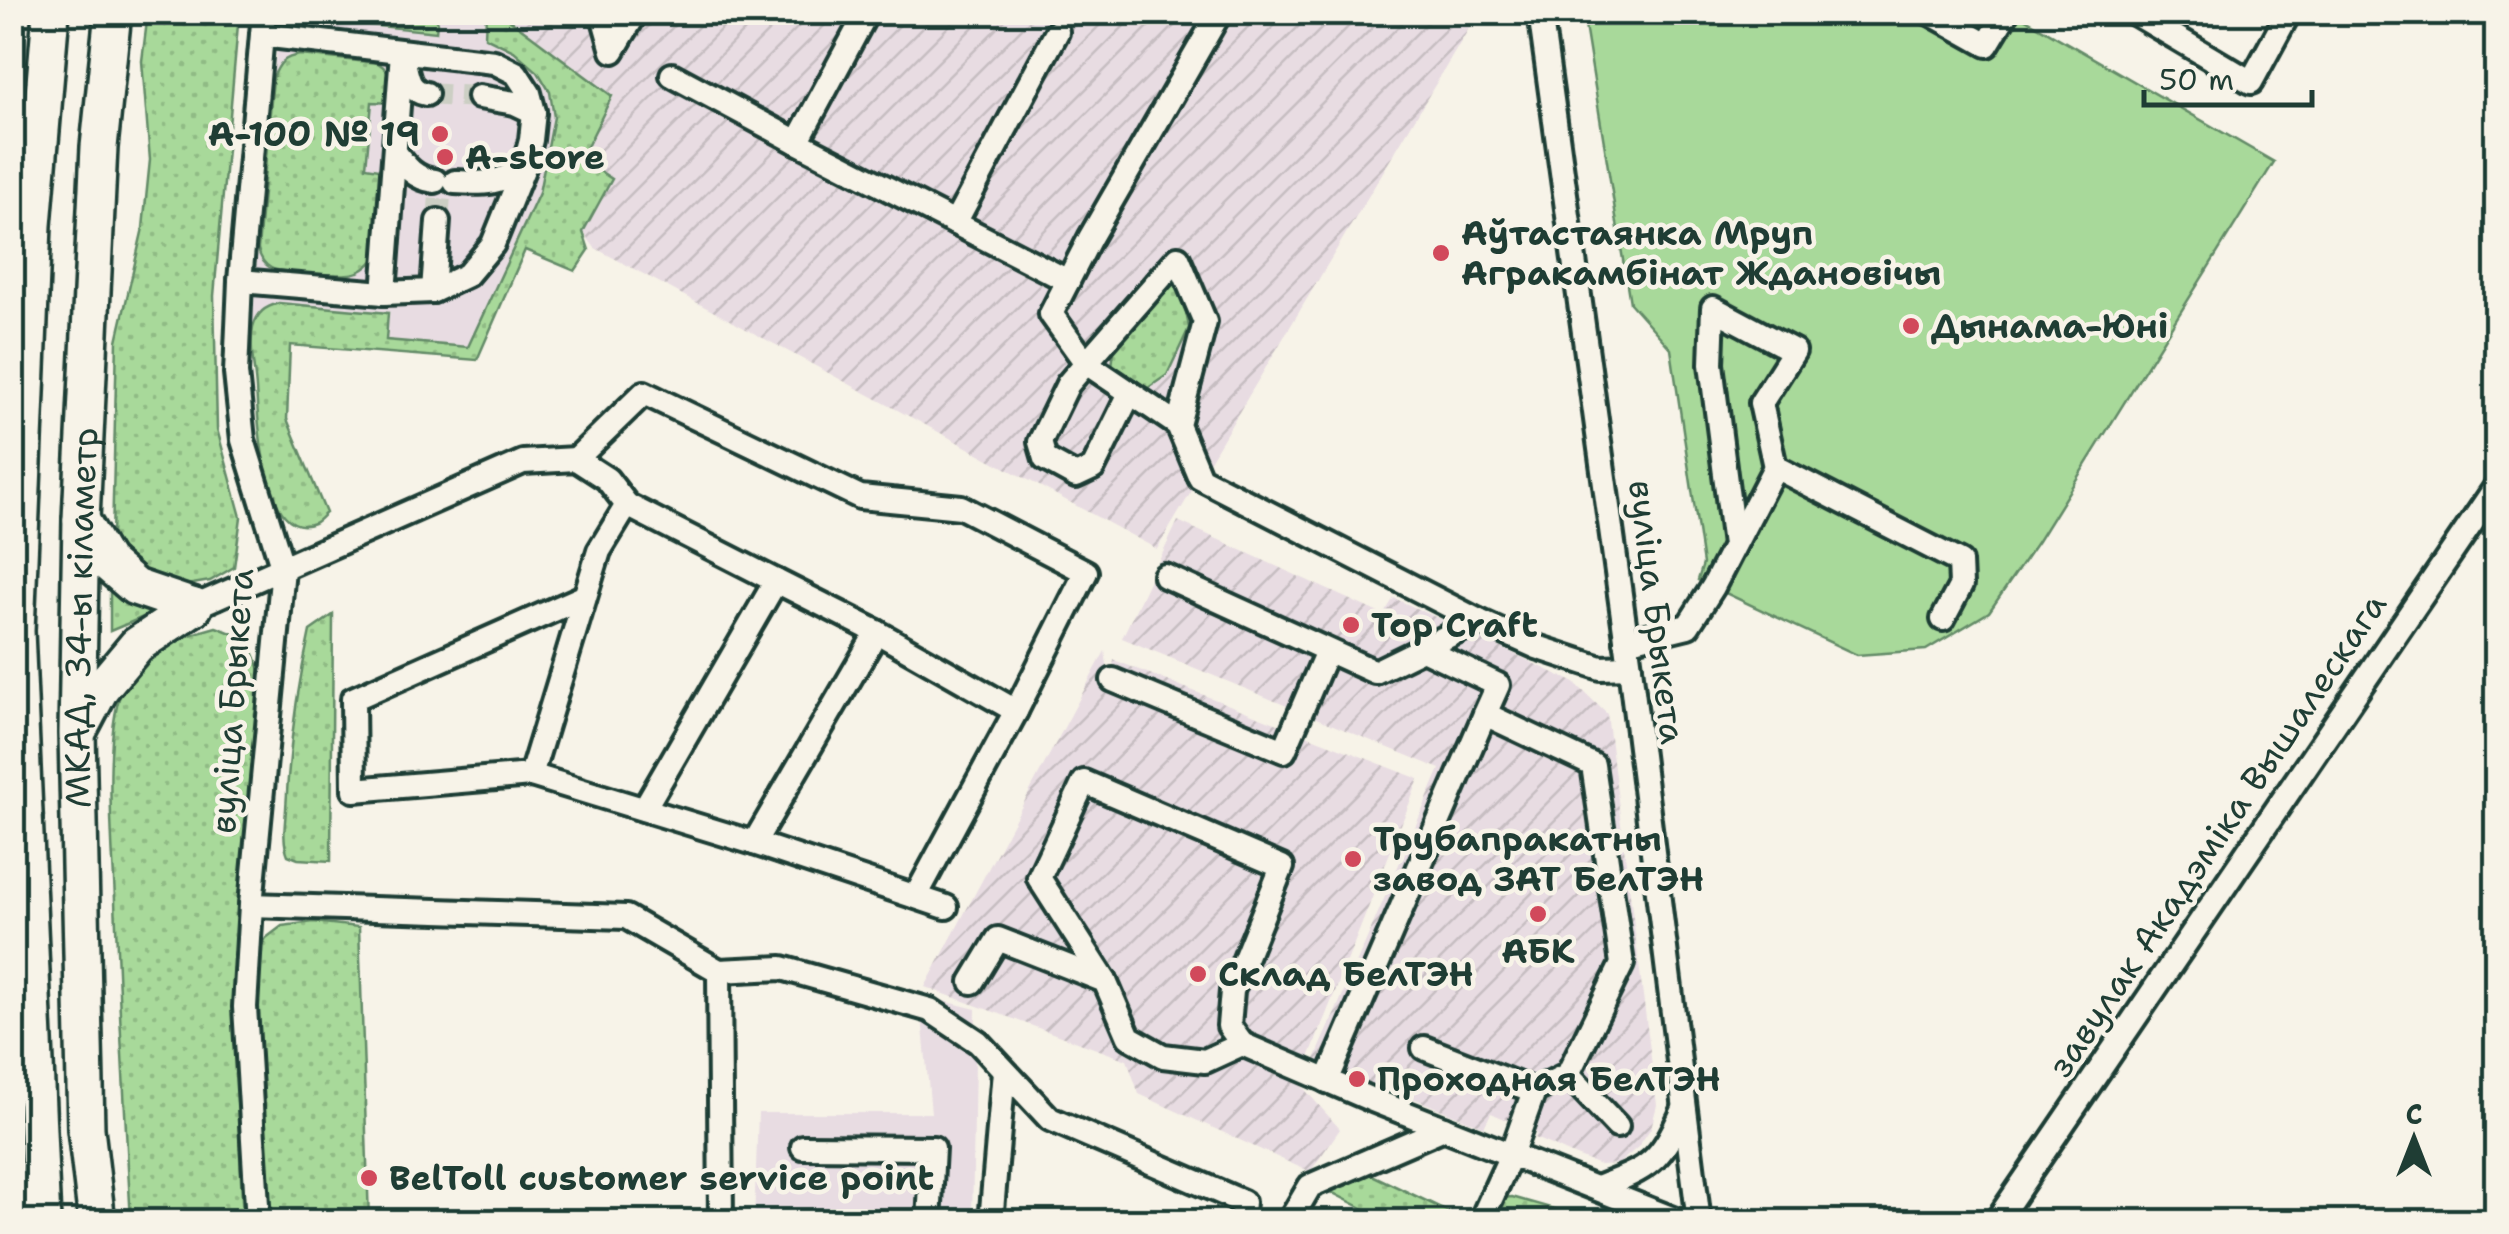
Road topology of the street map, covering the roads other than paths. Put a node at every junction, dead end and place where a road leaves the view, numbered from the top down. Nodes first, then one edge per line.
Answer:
1 (51, 12) edge
2 (113, 12) edge
3 (602, 12) edge
4 (636, 12) edge
5 (868, 12) edge
6 (1220, 12) edge
7 (1540, 12) edge
8 (1928, 12) edge
9 (2007, 12) edge
10 (2133, 12) edge
11 (2288, 12) edge
12 (262, 24) edge
13 (1057, 32) dead end
14 (402, 52) junction
15 (672, 75) dead end
16 (426, 94) dead end
17 (479, 97) tunnel mouth
18 (534, 112) junction
19 (797, 142) junction
20 (395, 152) junction
21 (524, 167) junction
22 (438, 221) tunnel mouth
23 (955, 223) junction
24 (240, 281) junction
25 (1068, 281) junction
26 (433, 291) junction
27 (384, 293) junction
28 (1086, 363) junction
29 (1130, 393) junction
30 (1178, 425) junction
31 (576, 459) junction
32 (1775, 466) junction
33 (2496, 487) edge
34 (627, 505) junction
35 (81, 519) junction
36 (1734, 545) junction
37 (283, 569) junction
38 (1165, 576) dead end
39 (776, 580) junction
40 (584, 597) junction
41 (194, 607) junction
42 (1943, 619) dead end
43 (1480, 621) junction
44 (876, 632) junction
45 (1626, 640) junction
46 (1423, 649) junction
47 (1327, 651) junction
48 (1630, 668) junction
49 (1114, 680) dead end
50 (1016, 712) junction
51 (1485, 714) junction
52 (77, 733) junction
53 (532, 775) junction
54 (644, 809) junction
55 (754, 842) junction
56 (916, 896) junction
57 (250, 905) junction
58 (946, 907) dead end
59 (719, 971) junction
60 (1105, 981) junction
61 (972, 982) dead end
62 (1242, 1044) junction
63 (1424, 1048) dead end
64 (1004, 1070) junction
65 (1568, 1074) junction
66 (1327, 1081) junction
67 (1534, 1091) junction
68 (1684, 1109) junction
69 (1618, 1126) dead end
70 (1444, 1128) junction
71 (804, 1146) dead end
72 (1511, 1155) junction
73 (1597, 1188) junction
74 (1485, 1212) dead end
75 (40, 1219) edge
76 (98, 1222) edge
77 (258, 1222) edge
78 (721, 1222) edge
79 (929, 1222) edge
80 (991, 1222) edge
81 (1241, 1222) edge
82 (1289, 1222) edge
83 (1682, 1222) edge
84 (1698, 1222) edge
85 (1996, 1222) edge

1 - 75 highway, МКАД, 34-ы кіламетр
2 - 35 highway, МКАД, 34-ы кіламетр
3 - 4 street
5 - 19 street
6 - 25 street
7 - 45 street, вуліца Брыкета
8 - 9 street
10 - 11 street
12 - 14 street
12 - 24 street, вуліца Брыкета
13 - 23 street
14 - 16 street
14 - 18 street
14 - 20 street
15 - 19 street
17 - 18 street
18 - 21 street
19 - 23 street
20 - 21 street
20 - 27 street
21 - 26 street
22 - 26 street
23 - 25 street
24 - 27 street
24 - 37 street, вуліца Брыкета
25 - 28 street
26 - 27 street
28 - 29 street
28 - 29 street
28 - 30 street
29 - 30 street
30 - 43 street
31 - 34 street
31 - 37 street
31 - 50 street
32 - 36 street
32 - 36 street
32 - 42 street
33 - 85 street, завулак Акадэміка Вышалескага
34 - 39 street
34 - 40 street
35 - 41 highway
35 - 52 highway, МКАД, 34-ы кіламетр
36 - 45 street
37 - 41 street
37 - 57 street, вуліца Брыкета
38 - 47 street
39 - 44 street
39 - 54 street
40 - 53 street
40 - 53 street
41 - 52 highway
43 - 46 street
43 - 48 street
44 - 50 street
44 - 55 street
45 - 48 street, вуліца Брыкета
46 - 47 street
46 - 51 street
47 - 49 street
48 - 68 street, вуліца Брыкета
50 - 56 street
51 - 65 street
51 - 66 street
52 - 76 highway, МКАД, 34-ы кіламетр
53 - 54 street
54 - 55 street
55 - 56 street
56 - 58 street
57 - 59 street
57 - 77 street, вуліца Брыкета
59 - 64 street
59 - 78 street
60 - 61 street
60 - 62 street
60 - 62 street
62 - 66 street
63 - 67 street
64 - 80 street
64 - 81 street
65 - 67 street
65 - 69 street
66 - 70 street
67 - 72 street
68 - 73 street
68 - 84 street, вуліца Брыкета
70 - 72 street
70 - 82 street
71 - 79 street
72 - 73 street
72 - 74 street
73 - 83 street

